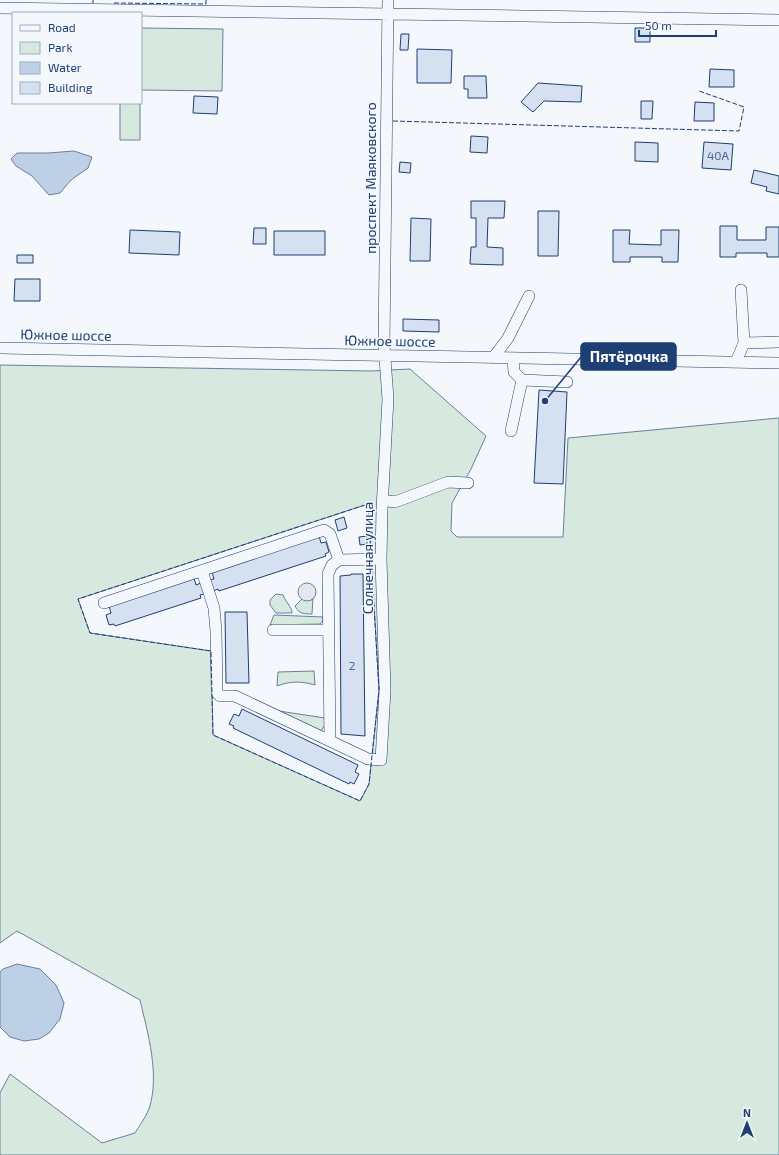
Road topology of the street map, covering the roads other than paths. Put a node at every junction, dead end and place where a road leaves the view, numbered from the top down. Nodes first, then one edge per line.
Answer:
1 (388, 0) edge
2 (103, 5) edge
3 (0, 8) edge
4 (388, 15) junction
5 (779, 20) edge
6 (741, 290) dead end
7 (529, 296) dead end
8 (779, 342) edge
9 (744, 343) junction
10 (0, 348) edge
11 (385, 356) junction
12 (493, 358) junction
13 (512, 358) junction
14 (736, 362) junction
15 (779, 363) edge
16 (522, 380) junction
17 (567, 382) dead end
18 (511, 431) dead end
19 (468, 483) dead end
20 (382, 500) junction
21 (381, 559) junction
22 (339, 560) junction
23 (202, 571) junction
24 (104, 603) dead end
25 (273, 630) dead end
26 (329, 630) junction
27 (330, 741) junction

1 - 4 street, проспект Маяковского
2 - 3 street
2 - 4 street
4 - 5 street
4 - 11 street, проспект Маяковского
6 - 9 street
7 - 12 street
8 - 9 street
9 - 14 street
10 - 11 street, Южное шоссе
11 - 12 street, Южное шоссе
11 - 20 street, Солнечная улица
12 - 13 street, Южное шоссе
13 - 14 street, Южное шоссе
13 - 16 street
14 - 15 street, Южное шоссе
16 - 17 street
16 - 18 street
19 - 20 street
20 - 21 street, Солнечная улица
21 - 22 street
21 - 27 street, Солнечная улица
22 - 23 street
22 - 26 street
23 - 24 street
23 - 27 street
25 - 26 street
26 - 27 street

